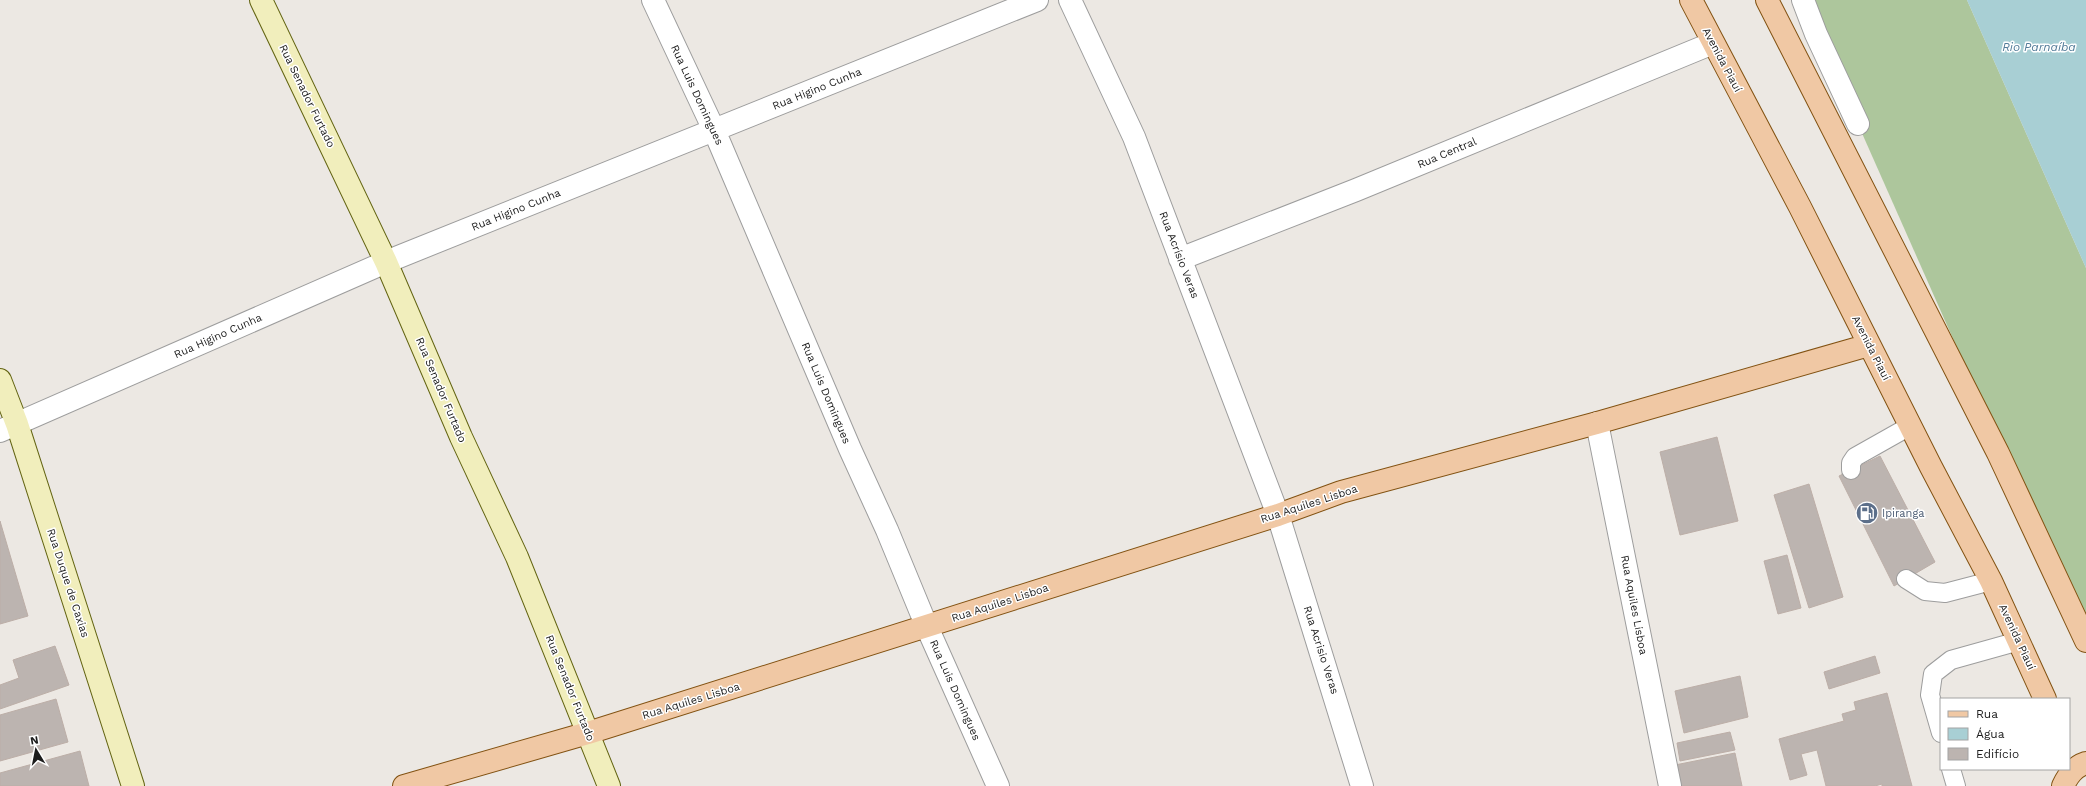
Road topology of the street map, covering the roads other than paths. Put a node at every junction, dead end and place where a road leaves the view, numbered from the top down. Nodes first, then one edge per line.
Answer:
1 (261, 0) edge
2 (653, 0) edge
3 (1037, 0) edge
4 (1070, 0) edge
5 (1691, 0) edge
6 (1767, 0) edge
7 (1777, 0) edge
8 (1803, 0) edge
9 (1713, 43) junction
10 (1794, 51) junction
11 (1858, 124) dead end
12 (714, 130) junction
13 (1180, 259) junction
14 (386, 262) junction
15 (1869, 345) junction
16 (0, 380) edge
17 (1597, 423) junction
18 (1910, 426) junction
19 (8, 427) edge
20 (1851, 470) dead end
21 (1278, 515) junction
22 (1906, 579) dead end
23 (1991, 581) junction
24 (927, 627) junction
25 (2019, 641) junction
26 (2086, 641) edge
27 (2045, 698) edge
28 (1940, 730) edge
29 (588, 733) junction
30 (2086, 763) edge
31 (1952, 770) edge
32 (2065, 777) edge
33 (133, 786) edge
34 (404, 786) edge
35 (609, 786) edge
36 (998, 786) edge
37 (1362, 786) edge
38 (1670, 786) edge
39 (1956, 786) edge

1 - 14 street, Rua Senador Furtado
2 - 12 street, Rua Luis Domingues
3 - 12 street, Rua Higino Cunha
4 - 13 street, Rua Acrísio Veras
5 - 9 main road, Avenida Piauí
6 - 10 main road
7 - 10 main road
8 - 11 street
9 - 13 street, Rua Central
9 - 15 main road, Avenida Piauí
10 - 26 main road
12 - 14 street, Rua Higino Cunha
12 - 24 street, Rua Luis Domingues
13 - 21 street, Rua Acrísio Veras
14 - 19 street, Rua Higino Cunha
14 - 29 street, Rua Senador Furtado
15 - 17 main road, Rua Aquiles Lisboa
15 - 18 main road, Avenida Piauí
16 - 19 street, Rua Duque de Caxias
17 - 21 main road, Rua Aquiles Lisboa
17 - 38 street, Rua Aquiles Lisboa
18 - 20 lane
18 - 23 main road, Avenida Piauí
19 - 33 street, Rua Duque de Caxias
21 - 24 main road, Rua Aquiles Lisboa
21 - 37 street, Rua Acrisio Veras
22 - 23 lane
23 - 25 main road, Avenida Piauí
24 - 29 main road, Rua Aquiles Lisboa
24 - 36 street, Rua Luis Domingues
25 - 27 main road, Avenida Piauí
25 - 28 lane
29 - 34 main road, Rua Aquiles Lisboa
29 - 35 street, Rua Senador Furtado
30 - 32 main road
31 - 39 lane

